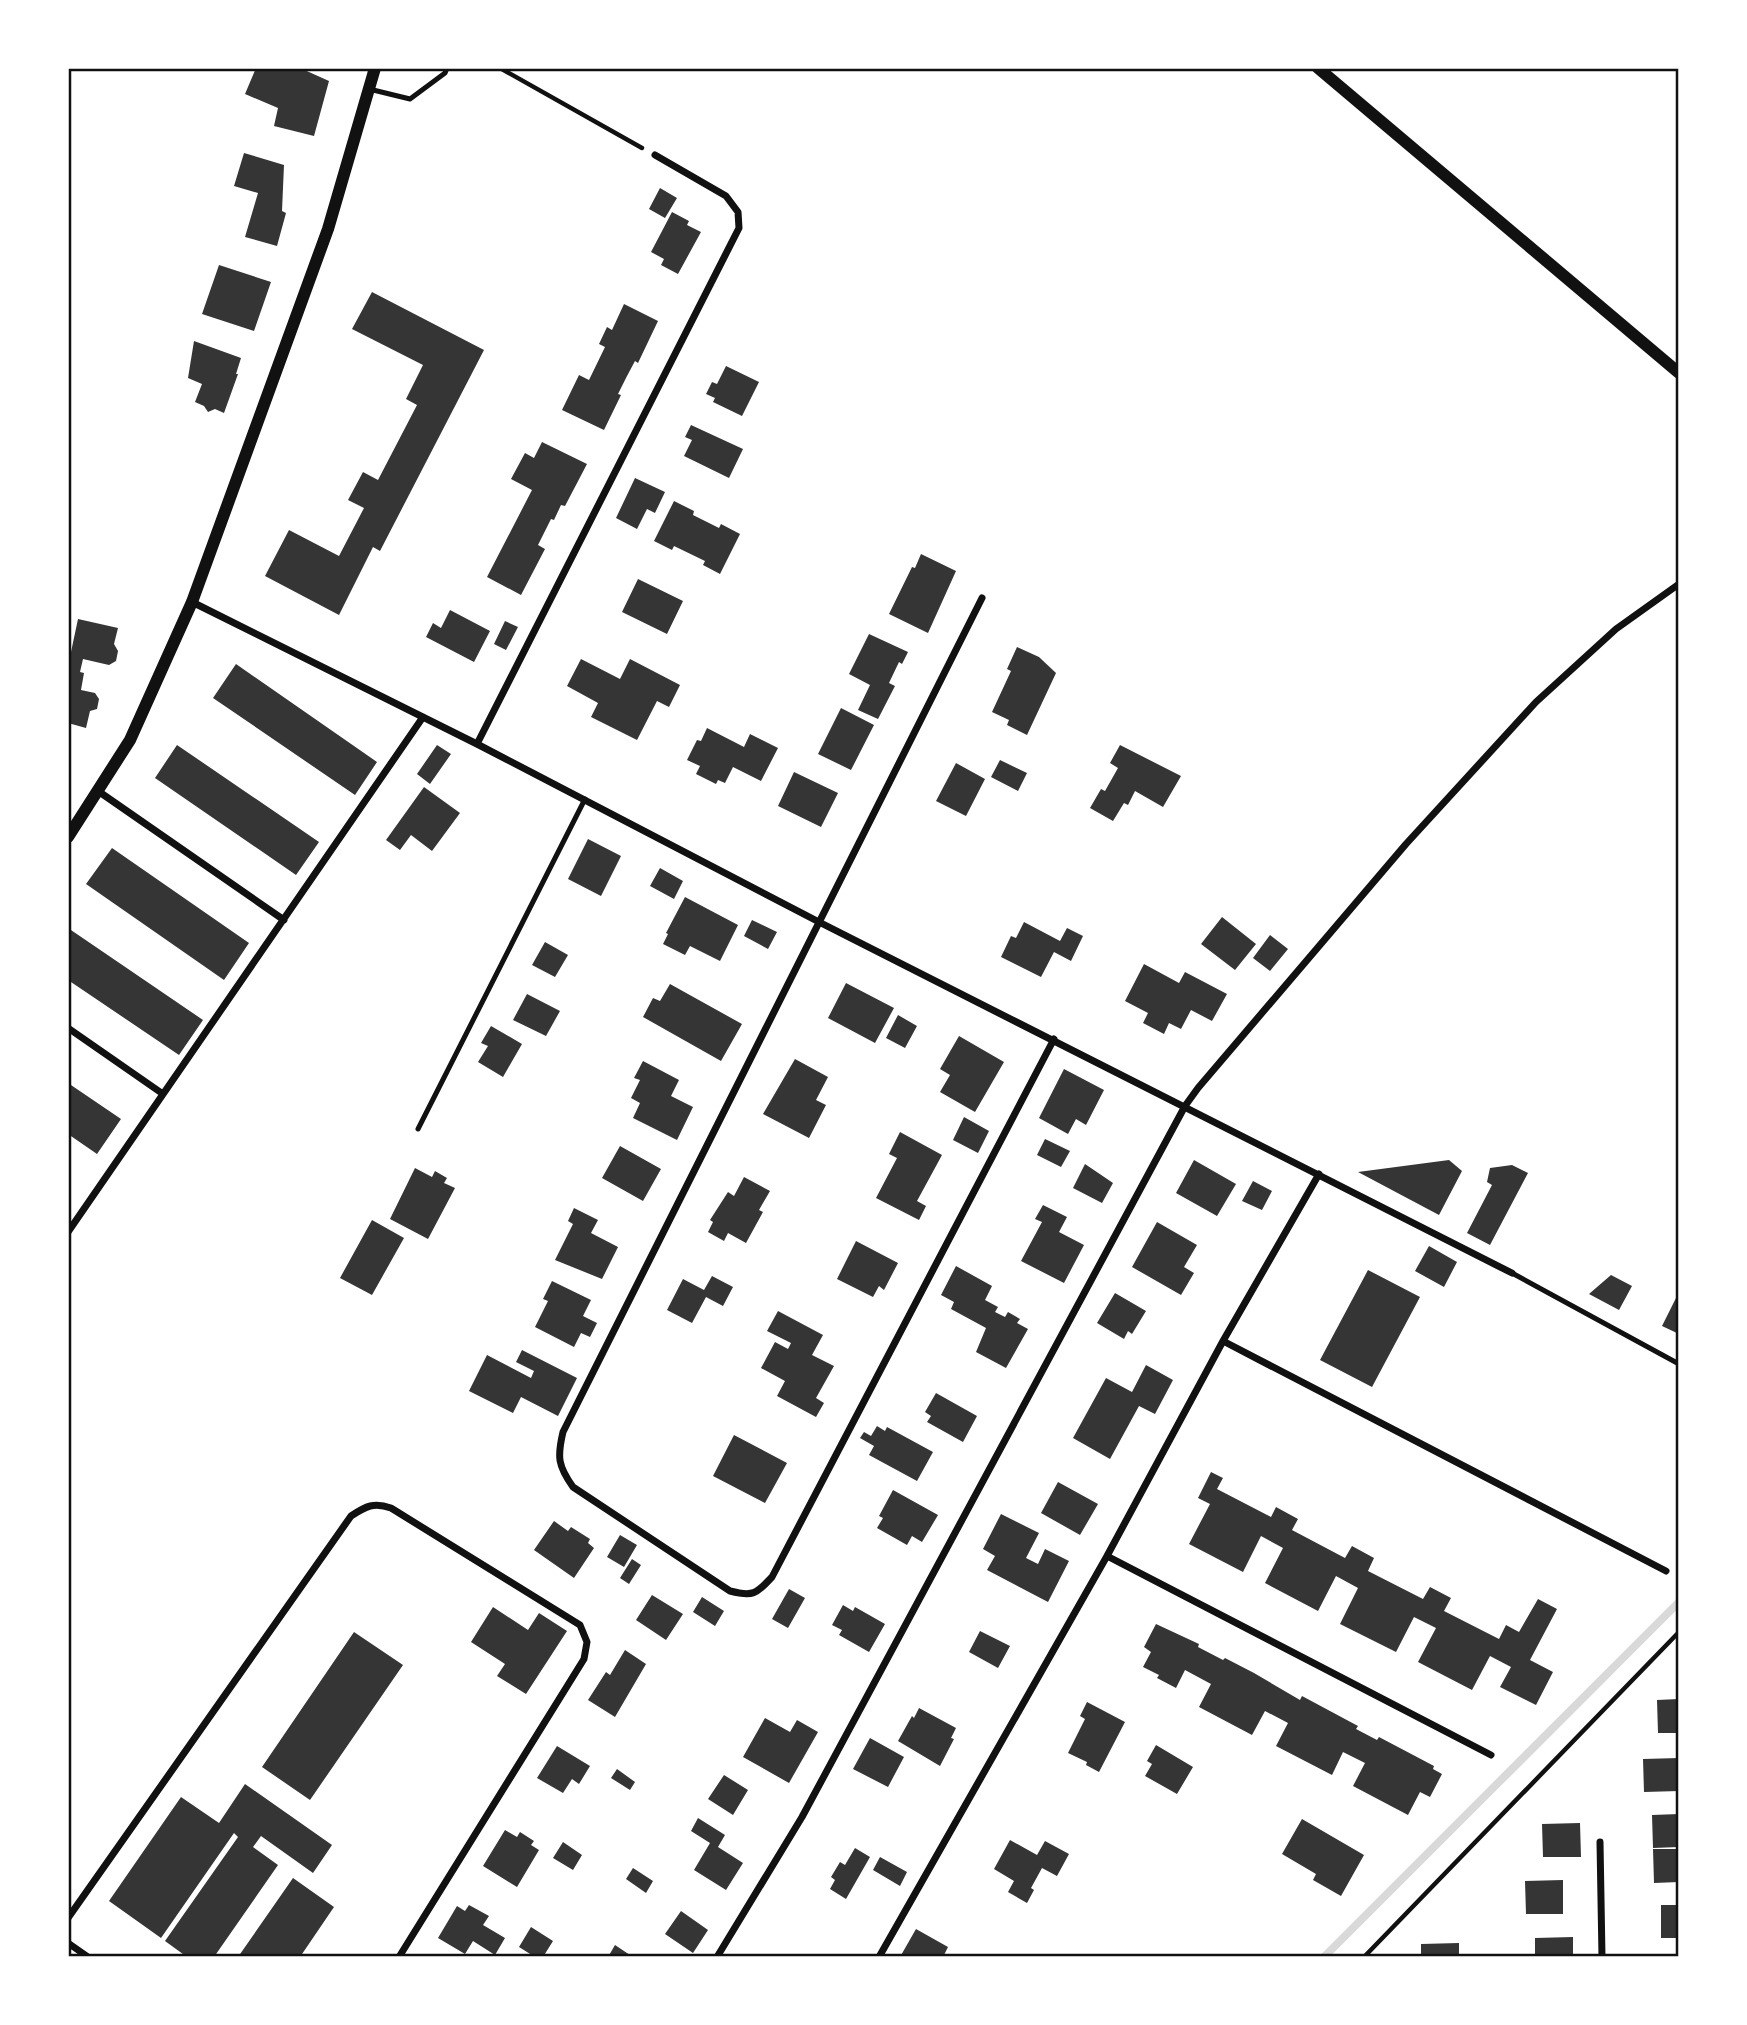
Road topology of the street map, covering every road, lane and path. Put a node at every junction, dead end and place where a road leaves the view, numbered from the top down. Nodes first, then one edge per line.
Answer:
1 (376, 68) edge
2 (447, 68) edge
3 (500, 68) edge
4 (1318, 68) edge
5 (369, 89) junction
6 (655, 155) joint
7 (1679, 373) edge
8 (1679, 584) edge
9 (982, 598) dead end
10 (192, 602) junction
11 (423, 717) junction
12 (477, 744) junction
13 (98, 791) junction
14 (585, 799) junction
15 (68, 837) edge
16 (284, 920) junction
17 (819, 922) junction
18 (68, 1028) edge
19 (1054, 1040) junction
20 (163, 1094) junction
21 (1185, 1106) junction
22 (418, 1129) dead end
23 (1319, 1174) junction
24 (68, 1232) edge
25 (1512, 1273) joint
26 (1223, 1341) junction
27 (1679, 1363) edge
28 (1107, 1556) junction
29 (1665, 1571) dead end
30 (1679, 1632) edge
31 (1491, 1755) dead end
32 (1600, 1842) dead end
33 (68, 1918) edge
34 (68, 1943) edge
35 (88, 1957) edge
36 (399, 1957) edge
37 (717, 1957) edge
38 (879, 1957) edge
39 (1364, 1957) edge
40 (1602, 1957) edge

1 - 5 street
2 - 5 lane
3 - 6 path
4 - 7 street
5 - 10 street
6 - 12 street
8 - 21 street
9 - 17 street
10 - 11 street
10 - 13 street
11 - 12 street
11 - 16 street
12 - 14 street
13 - 15 street
13 - 16 street
14 - 17 street
14 - 22 lane
16 - 20 street
17 - 19 street
17 - 19 street
18 - 20 street
19 - 21 street
20 - 24 street
21 - 23 street
21 - 37 street
23 - 25 street
23 - 26 street
25 - 27 lane
26 - 28 street
26 - 29 street
28 - 31 street
28 - 38 street
30 - 39 path
32 - 40 street
33 - 36 street
34 - 35 street

